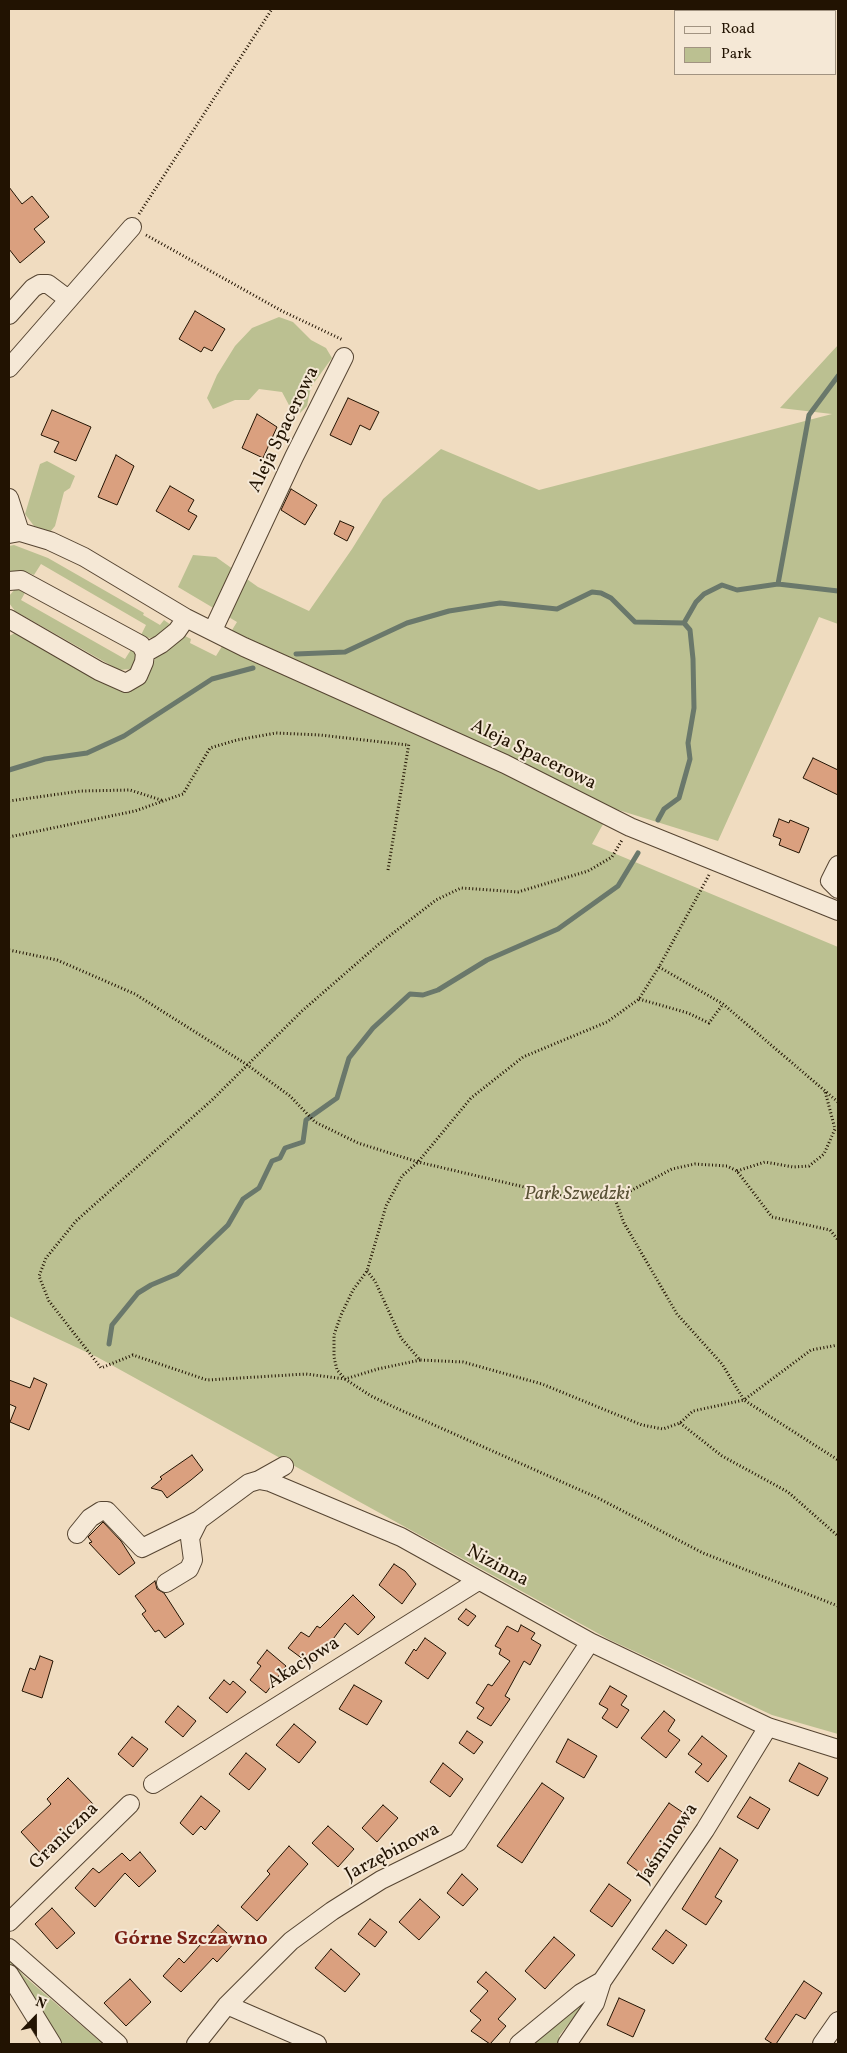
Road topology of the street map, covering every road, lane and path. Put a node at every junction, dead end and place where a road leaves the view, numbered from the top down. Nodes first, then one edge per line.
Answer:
1 (272, 9) edge
2 (132, 227) junction
3 (68, 300) junction
4 (9, 315) edge
5 (344, 358) joint
6 (9, 368) edge
7 (9, 498) edge
8 (14, 533) edge
9 (9, 581) edge
10 (186, 618) junction
11 (9, 619) edge
12 (213, 630) junction
13 (145, 653) junction
14 (410, 738) dead end
15 (408, 745) junction
16 (9, 801) edge
17 (164, 801) junction
18 (630, 827) junction
19 (9, 837) edge
20 (717, 862) junction
21 (838, 865) edge
22 (388, 870) dead end
23 (834, 885) edge
24 (806, 897) junction
25 (838, 911) edge
26 (9, 950) edge
27 (659, 967) junction
28 (639, 999) junction
29 (723, 1004) junction
30 (246, 1064) junction
31 (824, 1090) junction
32 (838, 1102) edge
33 (418, 1162) junction
34 (737, 1171) junction
35 (615, 1199) junction
36 (838, 1240) edge
37 (367, 1271) junction
38 (838, 1345) edge
39 (420, 1360) junction
40 (345, 1379) junction
41 (744, 1400) junction
42 (680, 1423) junction
43 (838, 1460) edge
44 (284, 1466) dead end
45 (258, 1480) junction
46 (199, 1520) junction
47 (77, 1534) dead end
48 (837, 1537) edge
49 (478, 1581) junction
50 (166, 1583) dead end
51 (838, 1606) edge
52 (590, 1642) junction
53 (768, 1727) junction
54 (838, 1749) edge
55 (153, 1784) dead end
56 (130, 1804) dead end
57 (9, 1922) edge
58 (9, 1948) edge
59 (9, 1974) edge
60 (602, 1981) junction
61 (227, 2005) junction
62 (838, 2021) edge
63 (52, 2044) edge
64 (118, 2044) edge
65 (196, 2044) edge
66 (317, 2044) edge
67 (519, 2044) edge
68 (567, 2044) edge
69 (822, 2044) edge

1 - 2 path
2 - 3 street
2 - 5 path
3 - 4 street
3 - 6 street
5 - 12 street, Aleja Spacerowa
7 - 8 street
8 - 10 street, Aleja Spacerowa
9 - 13 street
10 - 12 street, Aleja Spacerowa
10 - 13 street
11 - 13 street
12 - 18 street, Aleja Spacerowa
14 - 15 path
15 - 17 path
15 - 22 path
16 - 17 path
17 - 19 path
18 - 20 street, Aleja Spacerowa
18 - 30 path
20 - 24 street, Aleja Spacerowa
20 - 27 path
21 - 23 street
23 - 24 street
24 - 25 street, Aleja Spacerowa
26 - 30 path
27 - 28 path
27 - 29 path
28 - 29 path
28 - 33 path
29 - 31 path
30 - 33 path
30 - 40 path
31 - 32 path
31 - 34 path
33 - 35 path
33 - 37 path
34 - 35 path
34 - 36 path
35 - 41 path
37 - 39 path
37 - 40 path
38 - 41 path
39 - 40 path
39 - 42 path
40 - 51 path
41 - 42 path
41 - 43 path
42 - 48 path
44 - 45 street
45 - 46 street
45 - 49 street, Nizinna
46 - 47 street
46 - 50 street
49 - 52 street, Nizinna
49 - 55 street, Akacjowa
52 - 53 street, Nizinna
52 - 61 street, Jarzębinowa
53 - 54 street, Nizinna
53 - 60 street, Jaśminowa
56 - 57 street, Graniczna
58 - 64 street
59 - 63 street
60 - 67 street, Jaśminowa
60 - 68 street, Jaśminowa
61 - 65 street, Jarzębinowa
61 - 66 street
62 - 69 street

